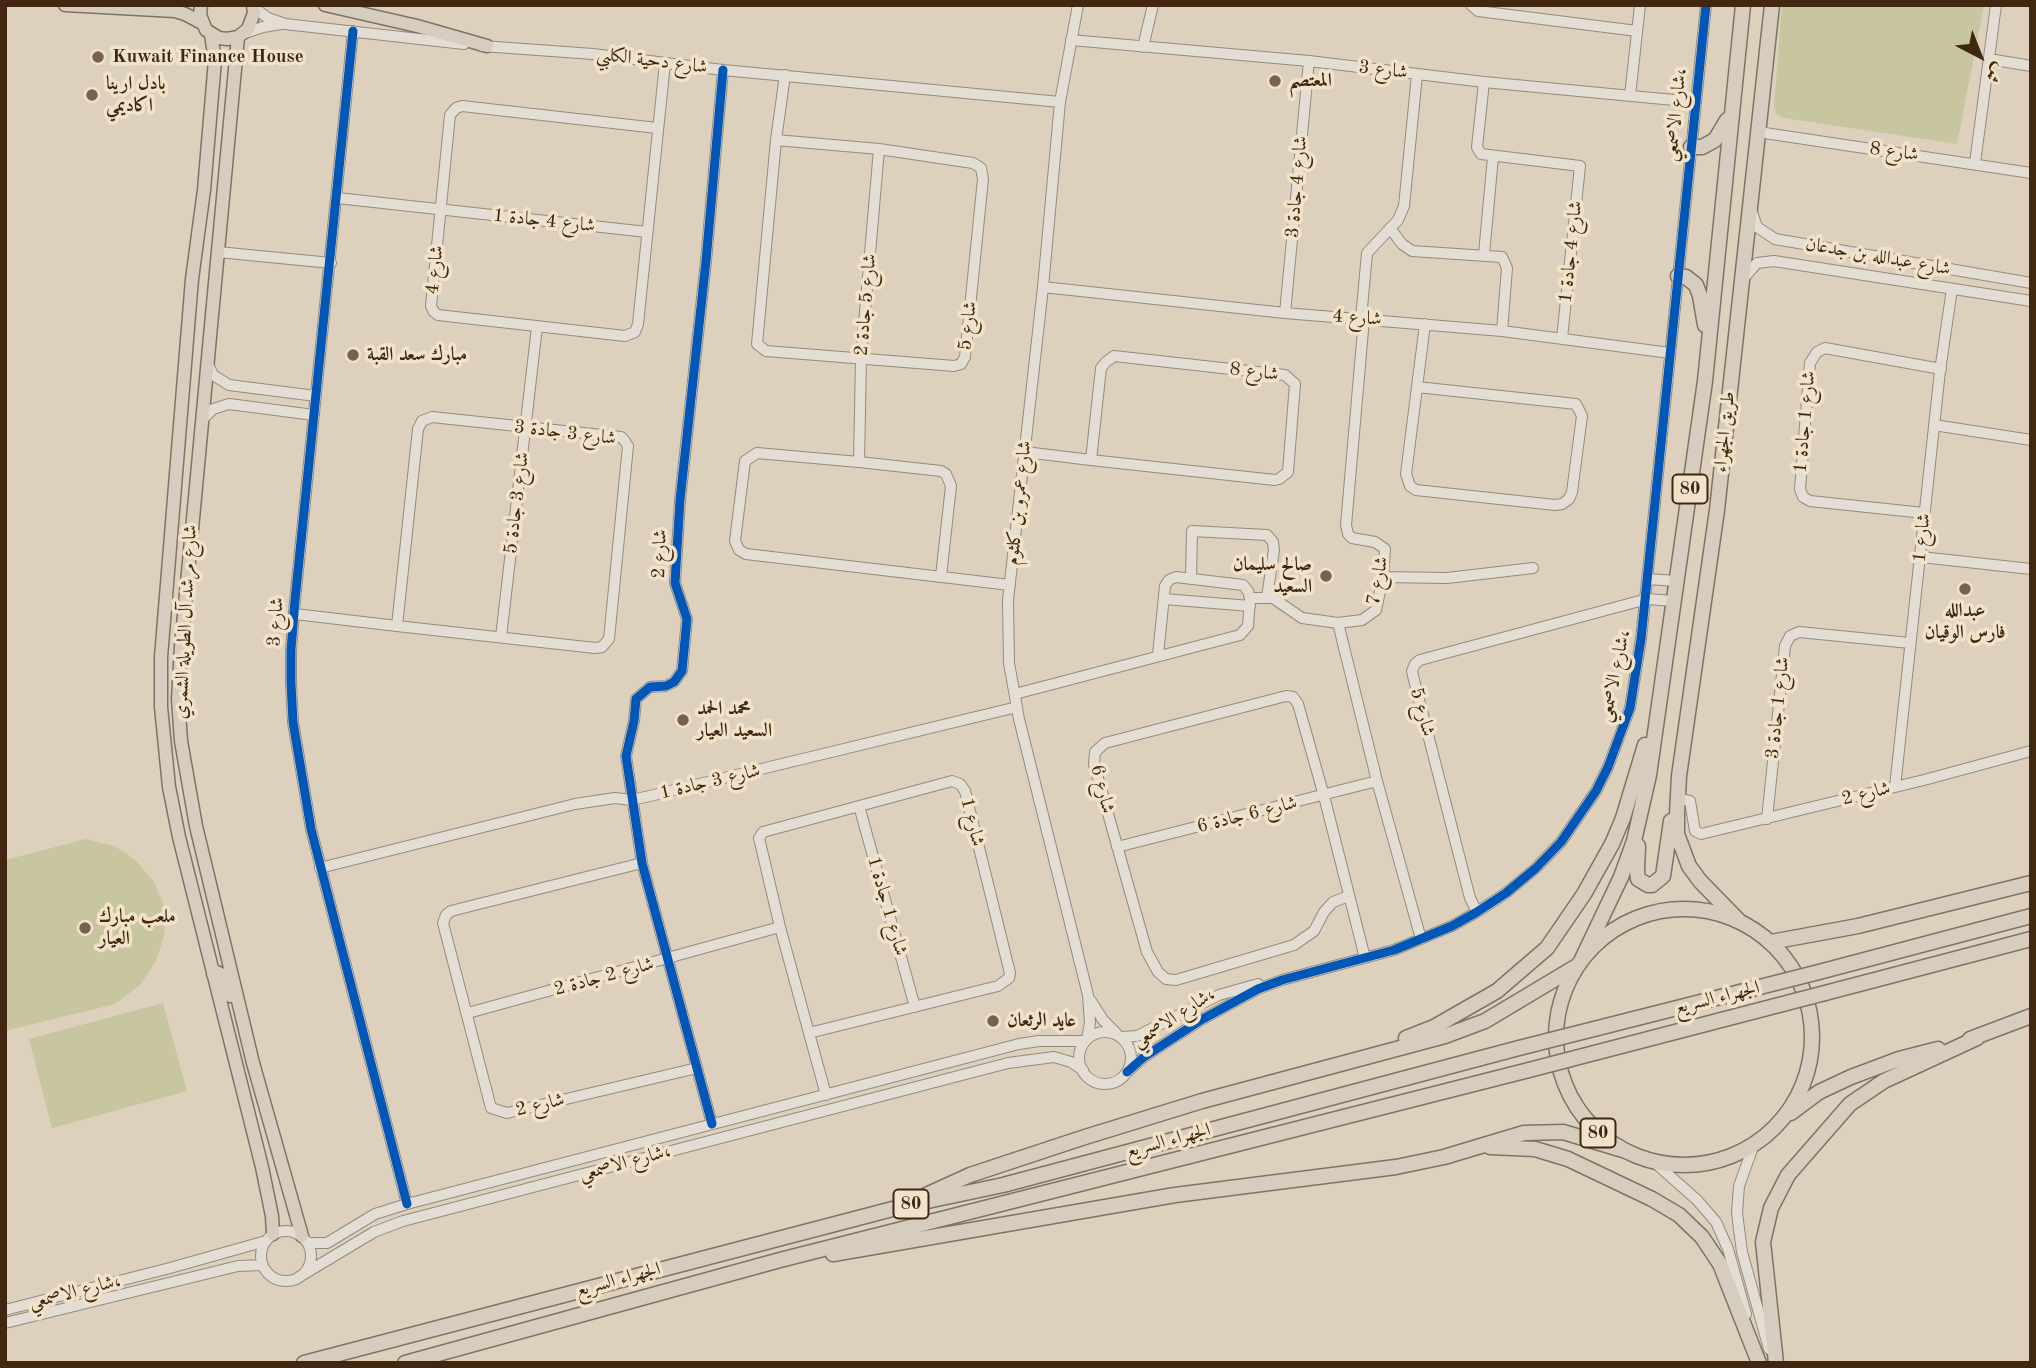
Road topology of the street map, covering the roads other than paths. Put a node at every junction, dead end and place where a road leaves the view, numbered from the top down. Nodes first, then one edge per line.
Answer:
1 (65, 5) edge
2 (201, 5) edge
3 (325, 5) edge
4 (1078, 5) edge
5 (1153, 5) edge
6 (1471, 5) edge
7 (1640, 5) edge
8 (1706, 5) edge
9 (1742, 5) edge
10 (1772, 5) edge
11 (1996, 5) edge
12 (253, 6) edge
13 (202, 23) junction
14 (285, 24) junction
15 (1637, 31) junction
16 (353, 32) junction
17 (211, 35) junction
18 (240, 36) junction
19 (1071, 40) junction
20 (487, 46) junction
21 (1143, 47) junction
22 (1989, 59) junction
23 (1309, 61) junction
24 (665, 64) junction
25 (2031, 66) edge
26 (723, 70) junction
27 (785, 75) junction
28 (1418, 75) junction
29 (1485, 82) junction
30 (1630, 96) junction
31 (1060, 102) junction
32 (1695, 102) junction
33 (1731, 109) junction
34 (657, 128) junction
35 (1758, 132) junction
36 (776, 140) junction
37 (1690, 147) junction
38 (878, 149) junction
39 (1493, 157) junction
40 (1975, 163) junction
41 (2031, 173) edge
42 (205, 179) junction
43 (337, 198) junction
44 (1750, 200) junction
45 (441, 210) junction
46 (1390, 228) junction
47 (647, 232) junction
48 (1793, 243) junction
49 (218, 252) junction
50 (1484, 254) junction
51 (1787, 262) junction
52 (331, 263) junction
53 (1678, 276) junction
54 (2031, 284) edge
55 (1741, 286) junction
56 (1043, 287) junction
57 (1952, 289) junction
58 (2031, 301) edge
59 (1285, 313) junction
60 (1363, 319) junction
61 (1425, 324) junction
62 (537, 327) junction
63 (1502, 331) junction
64 (1562, 338) junction
65 (1709, 345) junction
66 (1670, 353) junction
67 (861, 358) junction
68 (208, 363) junction
69 (1941, 369) junction
70 (1417, 387) junction
71 (316, 396) junction
72 (314, 415) junction
73 (202, 419) junction
74 (1934, 425) junction
75 (526, 427) junction
76 (2031, 440) edge
77 (1025, 452) junction
78 (1091, 460) junction
79 (859, 462) junction
80 (1924, 513) junction
81 (174, 514) junction
82 (1921, 556) junction
83 (188, 563) junction
84 (1534, 568) dead end
85 (2031, 569) edge
86 (941, 576) junction
87 (1383, 577) junction
88 (1191, 579) junction
89 (1648, 579) junction
90 (1676, 581) junction
91 (1010, 585) junction
92 (1267, 597) junction
93 (1647, 599) junction
94 (1164, 600) junction
95 (1674, 601) junction
96 (1250, 602) junction
97 (295, 614) junction
98 (1338, 623) junction
99 (397, 625) junction
100 (501, 637) junction
101 (1910, 643) junction
102 (1158, 655) junction
103 (1662, 679) junction
104 (1015, 694) junction
105 (1017, 707) junction
106 (2031, 751) edge
107 (1649, 775) junction
108 (1679, 776) junction
109 (1377, 781) junction
110 (1895, 787) junction
111 (1324, 796) junction
112 (1678, 798) junction
113 (632, 800) junction
114 (859, 806) junction
115 (1767, 819) junction
116 (1117, 847) junction
117 (642, 863) junction
118 (320, 868) junction
119 (2031, 883) edge
120 (1349, 896) junction
121 (1477, 912) junction
122 (2031, 916) edge
123 (200, 920) junction
124 (1739, 921) junction
125 (780, 927) junction
126 (1421, 939) junction
127 (2031, 939) edge
128 (1771, 942) junction
129 (225, 945) junction
130 (1365, 958) junction
131 (667, 960) junction
132 (1580, 962) junction
133 (212, 974) junction
134 (1282, 980) junction
135 (1088, 995) junction
136 (237, 998) junction
137 (915, 1007) junction
138 (468, 1013) junction
139 (2031, 1016) edge
140 (809, 1033) junction
141 (1120, 1036) junction
142 (1977, 1038) junction
143 (1086, 1040) junction
144 (1343, 1062) junction
145 (696, 1068) junction
146 (1083, 1070) junction
147 (1127, 1072) junction
148 (826, 1095) junction
149 (1779, 1123) junction
150 (712, 1124) junction
151 (1754, 1144) junction
152 (1468, 1150) junction
153 (1623, 1150) junction
154 (1653, 1161) junction
155 (282, 1163) junction
156 (262, 1167) junction
157 (407, 1204) junction
158 (904, 1206) junction
159 (270, 1238) junction
160 (305, 1239) junction
161 (780, 1260) junction
162 (263, 1265) junction
163 (299, 1278) junction
164 (5, 1310) edge
165 (5, 1323) edge
166 (304, 1363) edge
167 (405, 1363) edge
168 (1759, 1363) edge
169 (1775, 1363) edge

1 - 13 main road
2 - 13 main road
3 - 20 main road
4 - 19 street, شارع عمرو بن كلثوم
5 - 21 street
6 - 15 street
7 - 15 street
8 - 32 street, شارع الاصمعي،
9 - 33 highway, طريق الجهراء / 80
10 - 35 highway, طريق الجهراء / 80
11 - 22 street
12 - 14 street, شارع دحية الكلبي
12 - 18 main road, شارع مرشد آل الطويلة الشمري
13 - 17 main road
14 - 16 street, شارع دحية الكلبي
14 - 18 street, شارع دحية الكلبي
15 - 30 street
16 - 20 street, شارع دحية الكلبي
16 - 43 street, شارع 3
17 - 18 main road
17 - 42 main road, شارع مرشد آل الطويلة الشمري
18 - 49 main road, شارع مرشد آل الطويلة الشمري
19 - 21 street, شارع 3
19 - 31 street, شارع عمرو بن كلثوم
20 - 24 street, شارع دحية الكلبي
21 - 23 street, شارع 3
22 - 25 street
22 - 40 street
23 - 28 street, شارع 3
23 - 59 street, شارع 4 جادة 3
24 - 26 street, شارع دحية الكلبي
24 - 34 street, شارع 4
26 - 27 street, شارع دحية الكلبي
26 - 113 street, شارع 2
27 - 31 street, شارع دحية الكلبي
27 - 36 street, شارع 5
28 - 29 street, شارع 3
28 - 46 street
29 - 30 street, شارع 3
29 - 39 street
30 - 32 street, شارع 3
31 - 56 street, شارع عمرو بن كلثوم
32 - 37 street, شارع الاصمعي،
33 - 37 highway
33 - 65 highway, طريق الجهراء / 80
34 - 45 street, شارع 4
34 - 47 street, شارع 4
35 - 40 street, شارع 8
35 - 44 highway, طريق الجهراء / 80
36 - 38 street, شارع 5
36 - 67 street, شارع 5
37 - 53 street, شارع الاصمعي،
38 - 67 street, شارع 5 جادة 2
38 - 67 street, شارع 5
39 - 50 street
39 - 64 street, شارع 4 جادة 1
40 - 41 street, شارع 8
42 - 49 main road
42 - 81 main road, شارع مرشد آل الطويلة الشمري
43 - 45 street, شارع 4 جادة 1
43 - 52 street, شارع 3
44 - 48 street, شارع عبدالله بن جدعان
44 - 55 highway, طريق الجهراء / 80
45 - 47 street, شارع 4 جادة 1
45 - 62 street, شارع 4
46 - 50 street
46 - 60 street
47 - 62 street, شارع 4
48 - 51 street
48 - 54 street, شارع عبدالله بن جدعان
49 - 52 street
49 - 68 main road, شارع مرشد آل الطويلة الشمري
50 - 63 street
51 - 55 street, شارع عبدالله بن جدعان
51 - 57 street, شارع عبدالله بن جدعان
52 - 71 street, شارع 3
53 - 65 highway
53 - 66 street, شارع الاصمعي،
55 - 108 highway, طريق الجهراء / 80
56 - 59 street, شارع 4
56 - 77 street, شارع عمرو بن كلثوم
57 - 58 street, شارع عبدالله بن جدعان
57 - 69 street, شارع 1
59 - 60 street, شارع 4
60 - 61 street, شارع 4
60 - 87 street, شارع 7
61 - 63 street, شارع 4
61 - 70 street
62 - 75 street, شارع 3 جادة 5
63 - 64 street, شارع 4
64 - 66 street, شارع 4
65 - 90 highway, طريق الجهراء / 80
66 - 89 street, شارع الاصمعي،
67 - 79 street, شارع 5 جادة 2
68 - 71 street
68 - 73 main road, شارع مرشد آل الطويلة الشمري
69 - 74 street, شارع 1
69 - 80 street, شارع 1 جادة 1
70 - 70 street
71 - 72 street, شارع 3
72 - 73 street
72 - 97 street, شارع 3
73 - 83 main road, شارع مرشد آل الطويلة الشمري
74 - 76 street
74 - 80 street, شارع 1
75 - 99 street, شارع 3 جادة 3
75 - 100 street, شارع 3 جادة 5
75 - 100 street, شارع 3 جادة 3
77 - 78 street, شارع 8
77 - 91 street, شارع عمرو بن كلثوم
78 - 78 street, شارع 8
79 - 86 street
79 - 86 street
80 - 82 street, شارع 1
81 - 83 main road
81 - 123 main road, شارع مرشد آل الطويلة الشمري
82 - 85 street
82 - 101 street, شارع 1
83 - 129 main road, شارع مرشد آل الطويلة الشمري
84 - 87 street
86 - 91 street
87 - 98 street, شارع 7
88 - 92 street
88 - 94 street
88 - 96 street
89 - 90 street
89 - 93 street, شارع الاصمعي،
90 - 95 highway, طريق الجهراء / 80
91 - 104 street, شارع عمرو بن كلثوم
92 - 96 street
92 - 98 street, شارع 7
93 - 95 street
93 - 121 street, شارع الاصمعي،
93 - 121 street, شارع 5
94 - 96 street
94 - 102 street
95 - 103 highway, طريق الجهراء / 80
96 - 102 street
97 - 99 street, شارع 3 جادة 3
97 - 118 street, شارع 3
98 - 109 street
99 - 100 street, شارع 3 جادة 3
101 - 110 street, شارع 1
101 - 115 street, شارع 1 جادة 3
102 - 104 street
103 - 107 highway, طريق الجهراء / 80
103 - 144 highway
104 - 105 street, شارع عمرو بن كلثوم
105 - 113 street, شارع 3 جادة 1
105 - 135 street, شارع عمرو بن كلثوم
106 - 110 street, شارع 2
107 - 108 highway
107 - 132 highway, طريق الجهراء / 80
108 - 112 highway, طريق الجهراء / 80
109 - 111 street, شارع 6 جادة 6
109 - 126 street
110 - 115 street, شارع 2
111 - 116 street, شارع 6 جادة 6
111 - 116 street, شارع 6
111 - 120 street, شارع 6
112 - 115 street, شارع 2
112 - 124 highway, طريق الجهراء / 80
113 - 117 street, شارع 2
113 - 118 street, شارع 3 جادة 1
114 - 125 street, شارع 1
114 - 137 street, شارع 1 جادة 1
114 - 137 street, شارع 1
116 - 120 street, شارع 6
117 - 131 street, شارع 2
117 - 138 street, شارع 2
118 - 157 street, شارع 3
119 - 128 highway
120 - 130 street, شارع 6
121 - 126 street, شارع الاصمعي،
122 - 158 highway, الجهراء السريع / 80, bridge
123 - 129 main road
123 - 133 main road, شارع مرشد آل الطويلة الشمري
124 - 128 highway, 80
124 - 132 highway, 80
125 - 131 street, شارع 2 جادة 2
125 - 140 street, شارع 1
126 - 130 street, شارع الاصمعي،
127 - 161 highway, الجهراء السريع / 80, bridge
128 - 149 highway, 80
129 - 136 main road, شارع مرشد آل الطويلة الشمري
130 - 134 street, شارع الاصمعي،
131 - 138 street, شارع 2 جادة 2
131 - 145 street, شارع 2
132 - 144 highway
132 - 153 highway, 80
133 - 136 main road
133 - 156 main road, شارع مرشد آل الطويلة الشمري
134 - 141 street, شارع الاصمعي،
134 - 147 street, شارع الاصمعي،
135 - 141 street, شارع عمرو بن كلثوم
135 - 143 street, شارع عمرو بن كلثوم
136 - 155 main road, شارع مرشد آل الطويلة الشمري
137 - 140 street, شارع 1
138 - 145 street, شارع 2
139 - 142 highway
140 - 148 street, شارع 1
141 - 143 street
141 - 147 street
142 - 149 highway
142 - 169 highway
143 - 146 street
143 - 148 street, شارع الاصمعي،
144 - 158 highway
145 - 150 street, شارع 2
146 - 147 street
146 - 163 street, شارع الاصمعي،
148 - 150 street, شارع الاصمعي،
149 - 151 highway, 80
150 - 157 street, شارع الاصمعي،
151 - 154 highway, 80
151 - 169 street
152 - 153 highway
152 - 161 highway
152 - 168 highway
153 - 154 highway, 80
154 - 168 street
155 - 156 main road
155 - 160 main road, شارع مرشد آل الطويلة الشمري
156 - 159 main road, شارع مرشد آل الطويلة الشمري
157 - 160 street, شارع الاصمعي،
158 - 166 highway, الجهراء السريع / 80
159 - 160 street
159 - 162 street
159 - 164 street, شارع الاصمعي،
160 - 163 street
161 - 167 highway, الجهراء السريع / 80
162 - 163 street
162 - 165 street, شارع الاصمعي،

